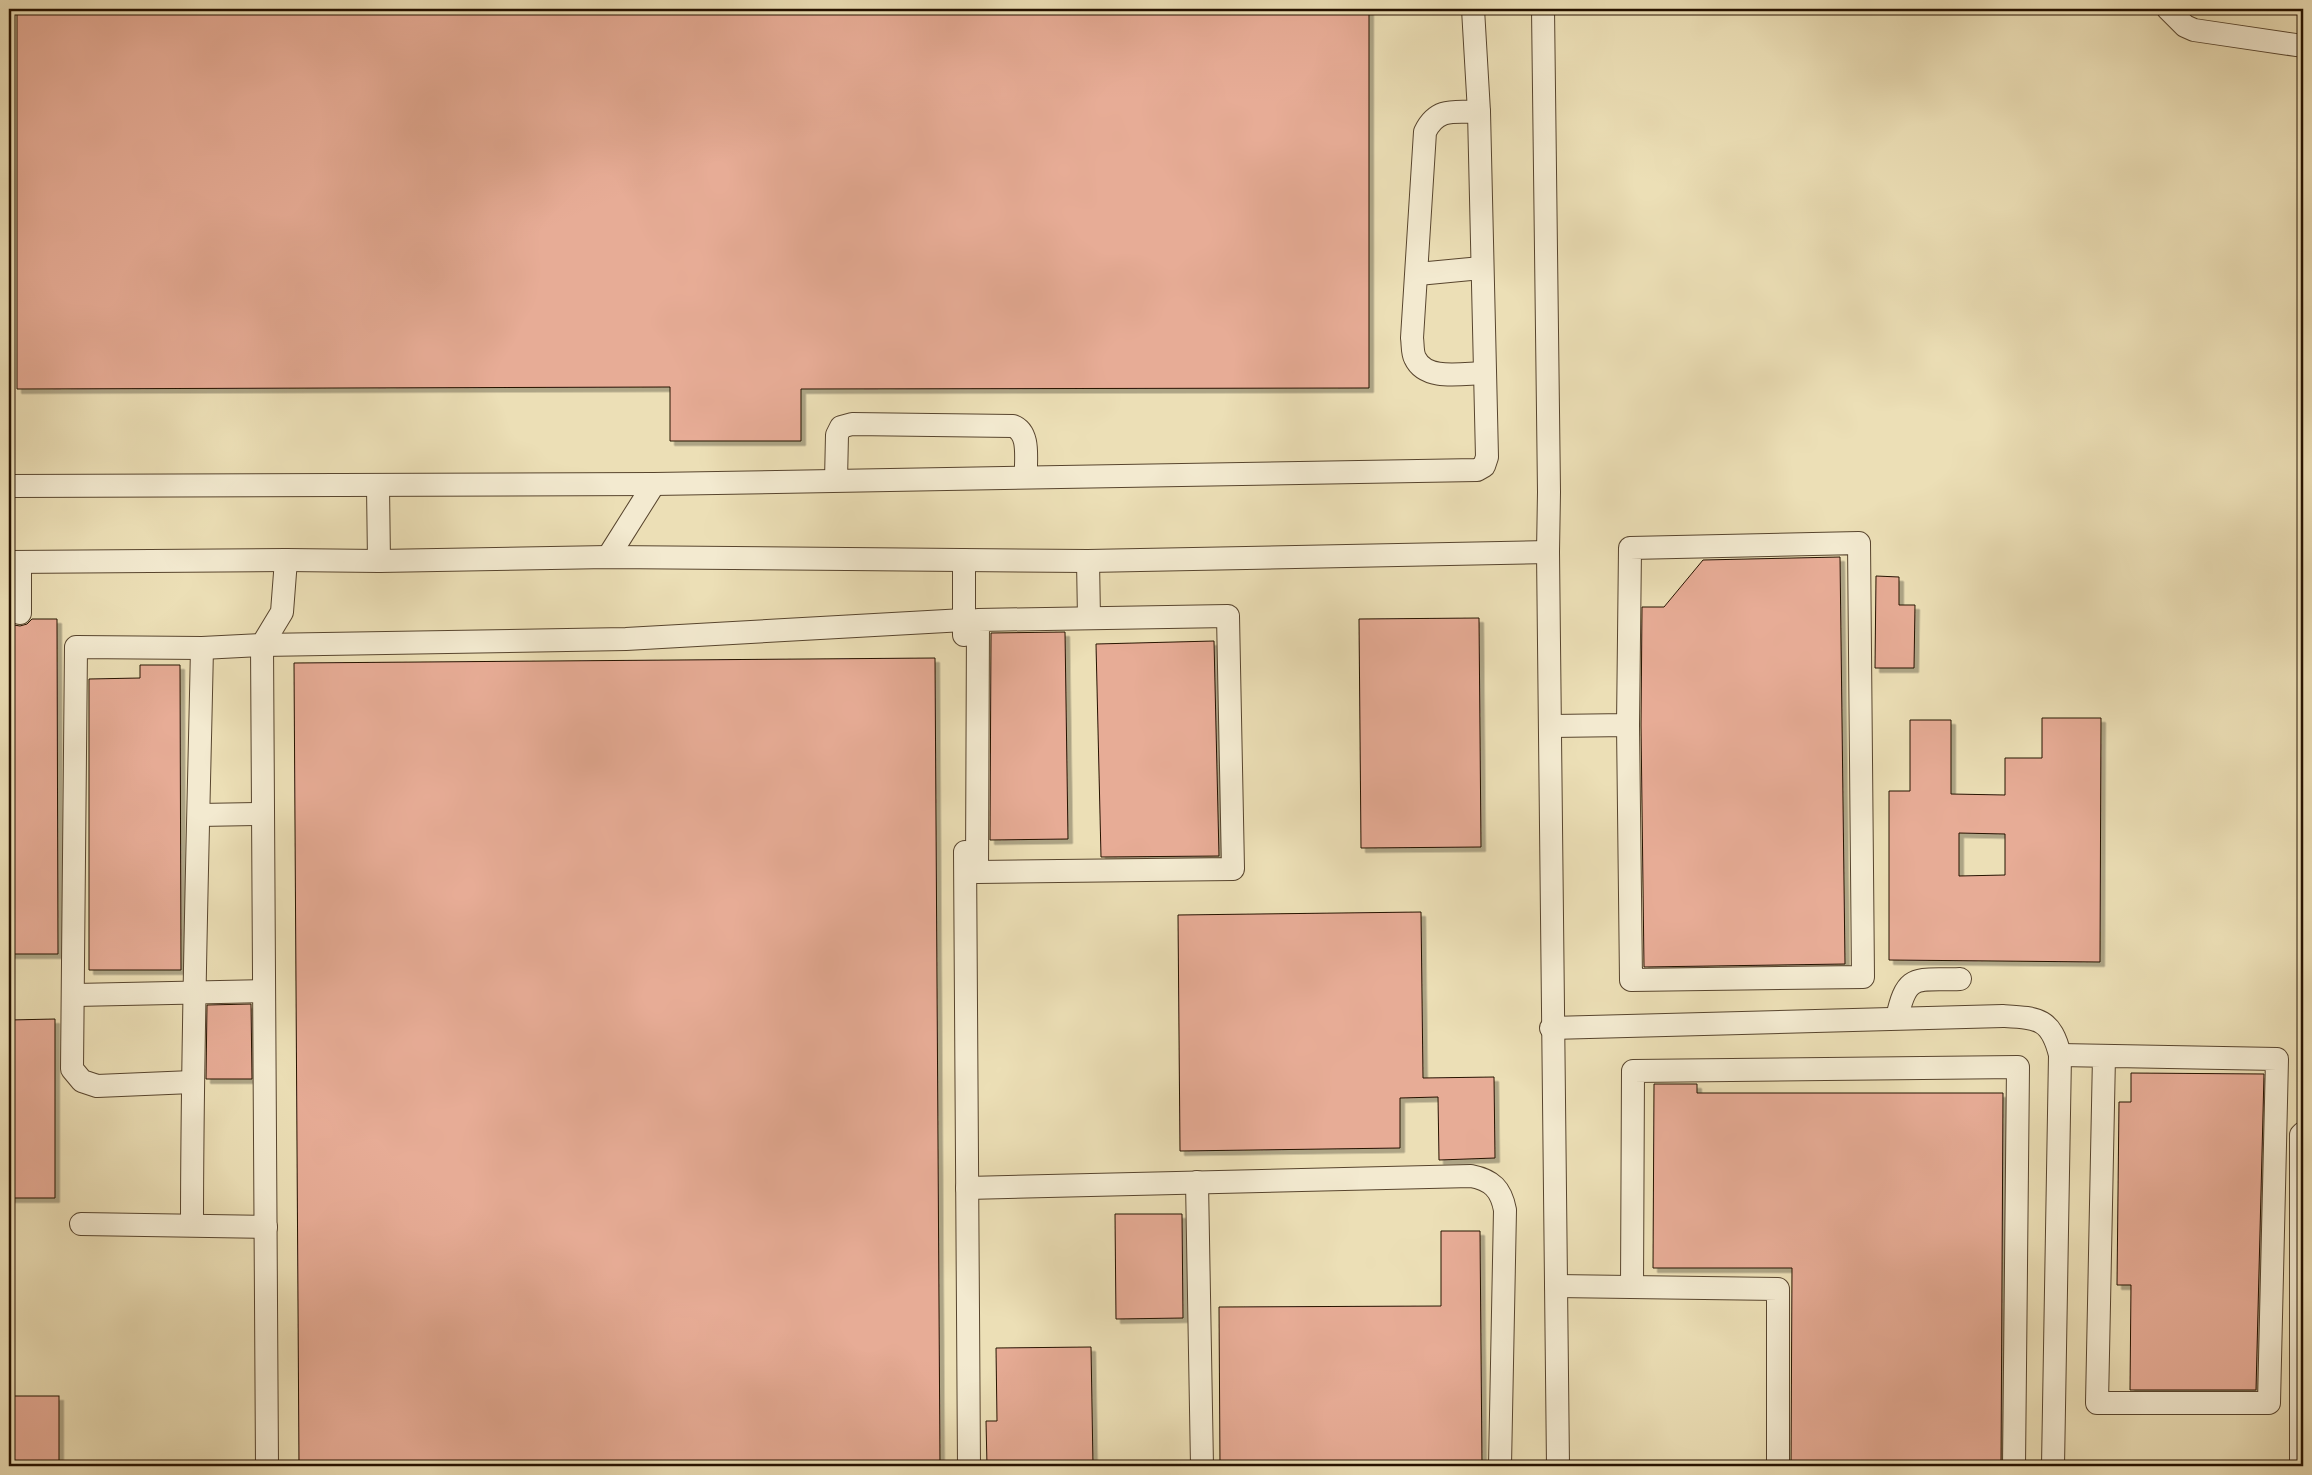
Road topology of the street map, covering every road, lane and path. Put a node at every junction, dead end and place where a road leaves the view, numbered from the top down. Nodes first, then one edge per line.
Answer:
1 (1473, 9) edge
2 (1542, 9) edge
3 (2168, 9) edge
4 (2303, 46) edge
5 (1478, 112) junction
6 (1481, 268) junction
7 (1418, 274) junction
8 (1485, 373) junction
9 (1026, 477) junction
10 (836, 480) junction
11 (654, 484) junction
12 (9, 486) edge
13 (378, 486) junction
14 (1548, 552) junction
15 (608, 557) junction
16 (286, 560) junction
17 (964, 560) junction
18 (1088, 561) junction
19 (14, 562) edge
20 (379, 562) junction
21 (20, 613) dead end
22 (1089, 618) junction
23 (964, 620) junction
24 (262, 645) junction
25 (202, 648) junction
26 (1628, 725) junction
27 (1551, 726) junction
28 (263, 814) junction
29 (199, 816) junction
30 (1960, 979) dead end
31 (264, 991) junction
32 (196, 992) junction
33 (75, 995) junction
34 (1897, 1018) junction
35 (1551, 1028) junction
36 (2060, 1055) junction
37 (2104, 1056) junction
38 (192, 1082) junction
39 (2303, 1133) edge
40 (1197, 1182) junction
41 (967, 1188) junction
42 (81, 1224) dead end
43 (192, 1225) junction
44 (266, 1227) junction
45 (1556, 1286) junction
46 (1632, 1286) junction
47 (267, 1466) edge
48 (969, 1466) edge
49 (1202, 1466) edge
50 (1500, 1466) edge
51 (1558, 1466) edge
52 (1778, 1466) edge
53 (2014, 1466) edge
54 (2053, 1466) edge
55 (2301, 1466) edge

1 - 5 street
2 - 14 street
3 - 4 street
5 - 6 street
5 - 7 street
6 - 7 street
6 - 8 street
7 - 8 street
8 - 9 street
9 - 10 street
9 - 10 street
10 - 11 street
11 - 13 street
11 - 15 street
12 - 13 street
13 - 20 street
14 - 18 street
14 - 27 street
15 - 17 street
15 - 20 street
16 - 19 street
16 - 20 street
16 - 24 street
17 - 18 street
17 - 23 street
18 - 22 street
19 - 21 street
22 - 22 street
23 - 24 street
23 - 41 street
24 - 25 street
24 - 28 street
25 - 29 street
25 - 33 street
26 - 26 street
26 - 27 street
27 - 35 street
28 - 29 street
28 - 31 street
29 - 32 street
30 - 34 street
31 - 32 street
31 - 44 street
32 - 33 street
32 - 38 street
33 - 38 street
34 - 35 street
34 - 36 street
35 - 45 street
36 - 37 street
36 - 54 street
37 - 37 street
38 - 43 street
39 - 55 street
40 - 41 street
40 - 49 street
40 - 50 street
41 - 48 street
42 - 43 street
43 - 44 street
44 - 47 street
45 - 46 street
45 - 51 street
46 - 52 street
46 - 53 street

